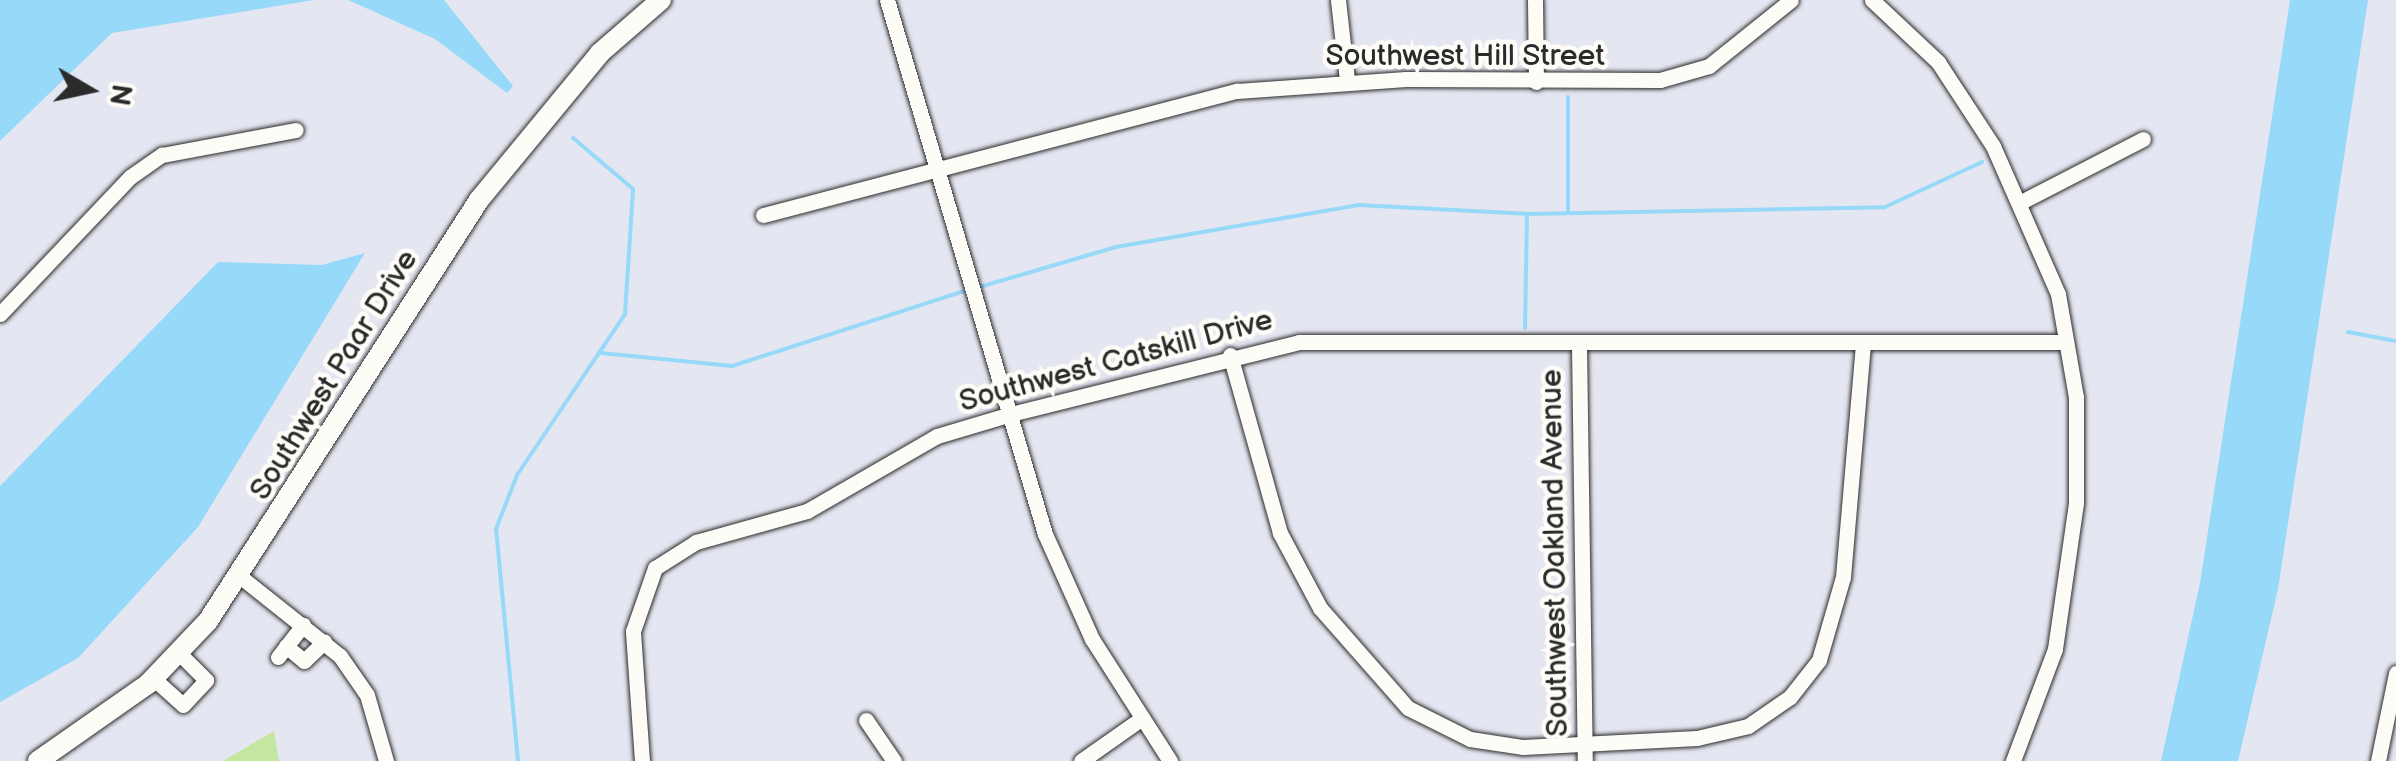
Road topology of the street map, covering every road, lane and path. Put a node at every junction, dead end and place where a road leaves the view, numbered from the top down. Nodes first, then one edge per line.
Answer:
1 (661, 0) edge
2 (887, 0) edge
3 (1338, 0) edge
4 (1535, 0) edge
5 (1791, 0) edge
6 (1872, 0) edge
7 (1347, 80) junction
8 (1536, 82) junction
9 (296, 130) dead end
10 (2143, 138) dead end
11 (942, 164) junction
12 (2023, 201) junction
13 (764, 216) dead end
14 (0, 314) edge
15 (2064, 342) junction
16 (1580, 345) junction
17 (1863, 346) junction
18 (1230, 354) junction
19 (1011, 414) junction
20 (242, 578) junction
21 (303, 625) junction
22 (324, 642) junction
23 (178, 652) junction
24 (2396, 673) edge
25 (153, 678) junction
26 (1142, 718) junction
27 (866, 720) dead end
28 (1585, 754) edge
29 (64, 755) edge
30 (38, 761) edge
31 (386, 761) edge
32 (642, 761) edge
33 (894, 761) edge
34 (1080, 761) edge
35 (1170, 761) edge
36 (2013, 761) edge
37 (2378, 761) edge

1 - 20 street, Southwest Paar Drive
2 - 11 street
3 - 7 street
4 - 8 street
5 - 8 street, Southwest Hill Street
6 - 12 street
7 - 8 street, Southwest Hill Street
7 - 11 street, Southwest Hill Street
9 - 14 street
10 - 12 street
11 - 13 street, Southwest Hill Street
11 - 19 street
12 - 15 street
15 - 17 street, Southwest Catskill Drive
15 - 36 street
16 - 17 street, Southwest Catskill Drive
16 - 18 street, Southwest Catskill Drive
16 - 28 street, Southwest Oakland Avenue
17 - 28 street
18 - 19 street, Southwest Catskill Drive
18 - 28 street
19 - 26 street
19 - 32 street, Southwest Catskill Drive
20 - 21 street
20 - 23 street, Southwest Paar Drive
21 - 22 street
21 - 22 street
22 - 31 street
23 - 25 street, Southwest Paar Drive
23 - 25 street
24 - 37 street
25 - 29 street, Southwest Paar Drive
26 - 34 street
26 - 35 street
27 - 33 street
29 - 30 street, Southwest Paar Drive

